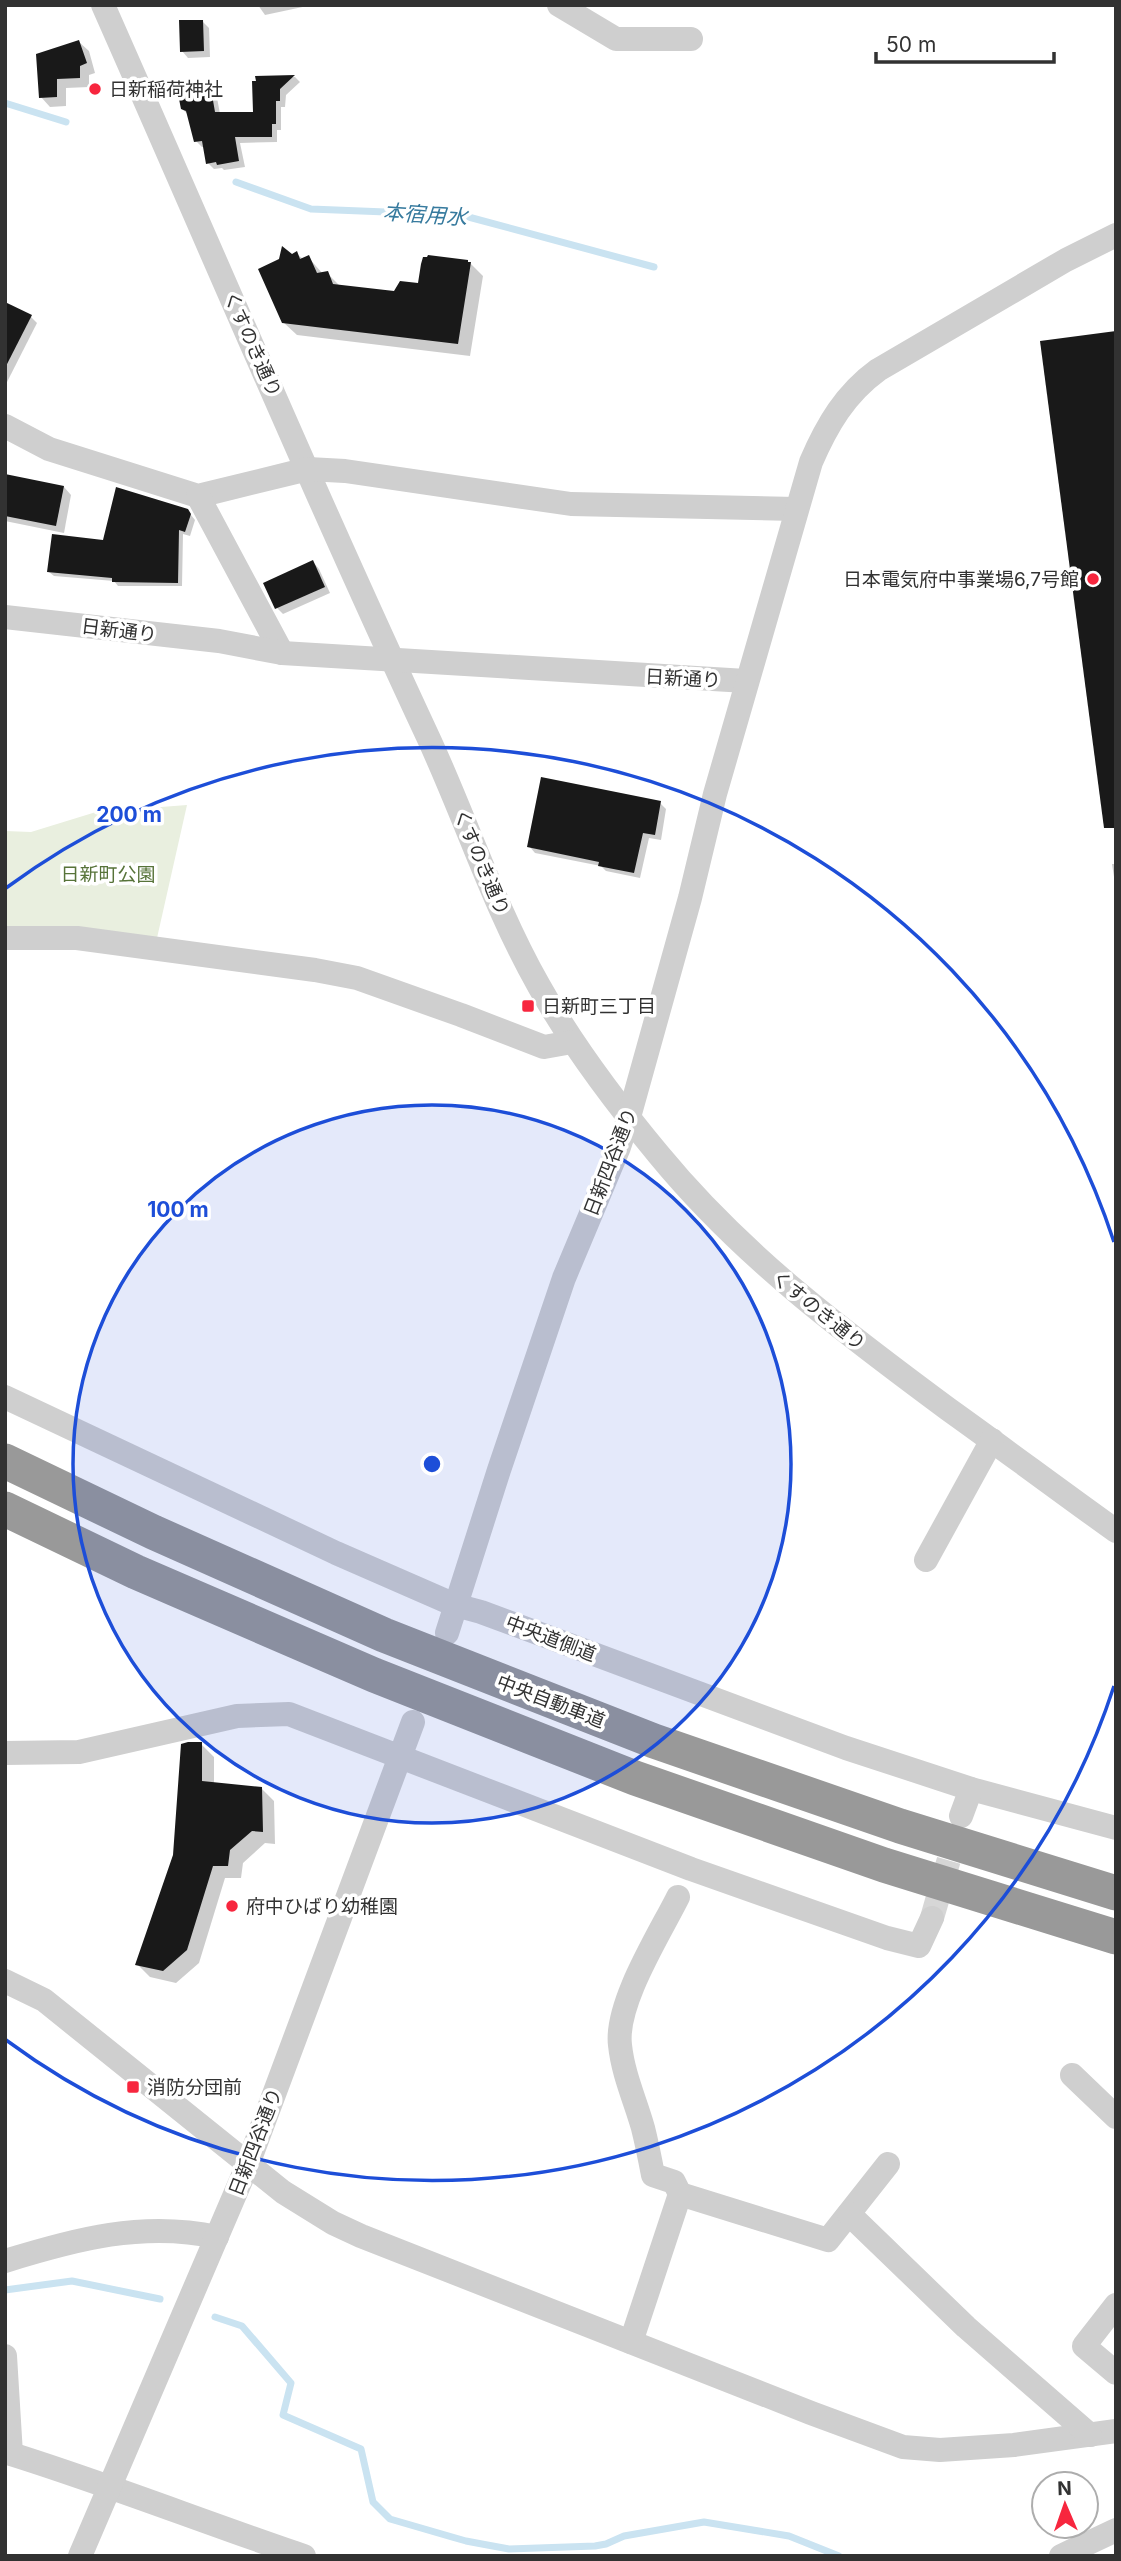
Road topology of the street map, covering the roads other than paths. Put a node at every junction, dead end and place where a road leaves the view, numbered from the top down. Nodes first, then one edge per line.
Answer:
1 (103, 5) edge
2 (559, 5) edge
3 (691, 39) dead end
4 (1116, 234) edge
5 (5, 426) edge
6 (308, 469) junction
7 (198, 496) junction
8 (796, 509) junction
9 (5, 617) edge
10 (282, 653) junction
11 (391, 660) junction
12 (746, 681) junction
13 (5, 938) edge
14 (572, 1042) junction
15 (629, 1117) junction
16 (5, 1397) edge
17 (992, 1440) junction
18 (5, 1461) edge
19 (5, 1509) edge
20 (1116, 1531) edge
21 (926, 1560) dead end
22 (455, 1605) junction
23 (447, 1633) dead end
24 (413, 1722) dead end
25 (5, 1753) edge
26 (400, 1755) junction
27 (971, 1789) junction
28 (961, 1816) tunnel mouth
29 (1116, 1828) edge
30 (1116, 1893) edge
31 (678, 1897) dead end
32 (932, 1918) tunnel mouth
33 (1116, 1937) edge
34 (5, 1981) edge
35 (1072, 2075) dead end
36 (1116, 2117) edge
37 (248, 2164) junction
38 (888, 2164) dead end
39 (680, 2194) junction
40 (849, 2214) junction
41 (217, 2236) junction
42 (5, 2261) edge
43 (1116, 2305) edge
44 (631, 2342) junction
45 (5, 2356) edge
46 (1116, 2373) edge
47 (1116, 2431) edge
48 (1090, 2435) junction
49 (8, 2454) edge
50 (111, 2486) junction
51 (1116, 2530) edge
52 (80, 2556) edge
53 (304, 2556) edge
54 (1061, 2556) edge

1 - 6 street, くすのき通り
2 - 3 street
4 - 8 street, 日新通り
5 - 7 street
6 - 7 street
6 - 8 street
6 - 11 street, くすのき通り
7 - 10 street
8 - 12 street, 日新通り
9 - 10 street, 日新通り
10 - 11 street, 日新通り
11 - 12 street, 日新通り
11 - 14 street, くすのき通り
12 - 15 street, 日新四谷通り
13 - 14 street
14 - 15 street, くすのき通り
15 - 17 street, くすのき通り
15 - 22 street, 日新四谷通り
16 - 22 street, 中央道側道
17 - 20 street, くすのき通り
17 - 21 street
18 - 30 highway, 中央自動車道, bridge
19 - 33 highway, 中央自動車道, bridge
22 - 23 street, 日新四谷通り
22 - 27 street, 中央道側道
24 - 26 street, 日新四谷通り
25 - 26 street
26 - 32 street
26 - 37 street, 日新四谷通り
27 - 28 street
27 - 29 street, 中央道側道
31 - 39 street
34 - 37 street
35 - 36 street
37 - 41 street, 日新四谷通り
37 - 44 street
38 - 40 street
39 - 40 street
39 - 44 street
40 - 48 street
41 - 42 street
41 - 50 street, 日新四谷通り
43 - 46 street
44 - 48 street
45 - 49 street
47 - 48 street
49 - 50 street
50 - 52 street, 日新四谷通り
50 - 53 street
51 - 54 street

